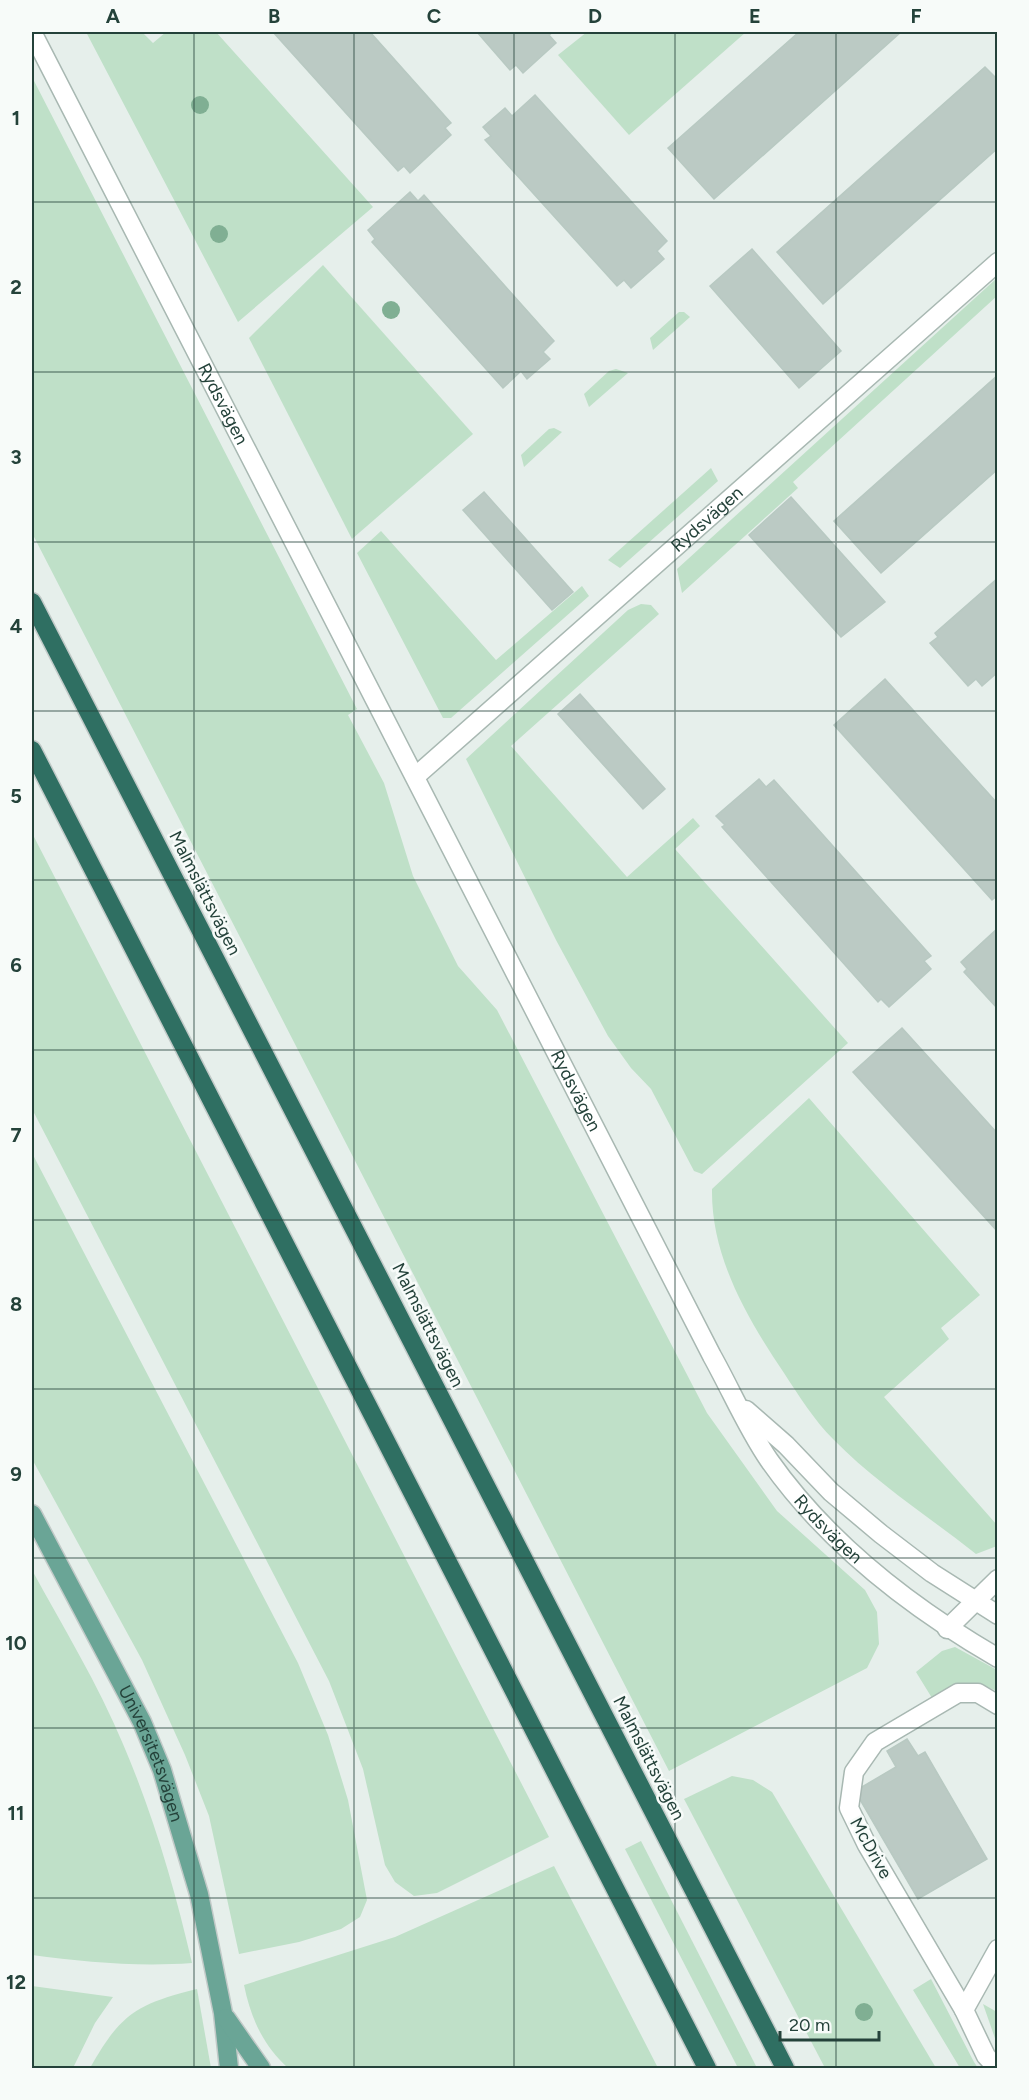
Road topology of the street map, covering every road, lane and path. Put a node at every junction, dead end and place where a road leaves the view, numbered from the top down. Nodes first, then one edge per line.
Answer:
1 (32, 32) edge
2 (998, 262) edge
3 (32, 602) edge
4 (32, 750) edge
5 (416, 776) junction
6 (738, 1404) junction
7 (32, 1514) edge
8 (998, 1579) edge
9 (975, 1600) junction
10 (998, 1615) edge
11 (947, 1629) junction
12 (998, 1658) edge
13 (998, 1705) edge
14 (998, 1949) edge
15 (964, 2010) junction
16 (223, 2013) junction
17 (229, 2068) edge
18 (261, 2068) edge
19 (707, 2068) edge
20 (785, 2068) edge
21 (997, 2068) edge

1 - 5 street, Rydsvägen
2 - 5 street, Rydsvägen
3 - 20 highway, Malmslättsvägen
4 - 19 highway
5 - 6 street, Rydsvägen
6 - 9 street, Rydsvägen
6 - 11 street, Rydsvägen
7 - 16 main road, Universitetsvägen
8 - 9 street
9 - 10 street, Rydsvägen
9 - 11 street
11 - 12 street, Rydsvägen
13 - 15 street, McDrive
14 - 15 street
15 - 21 street, McDrive
16 - 17 main road, Universitetsvägen
16 - 18 main road, Universitetsvägen

